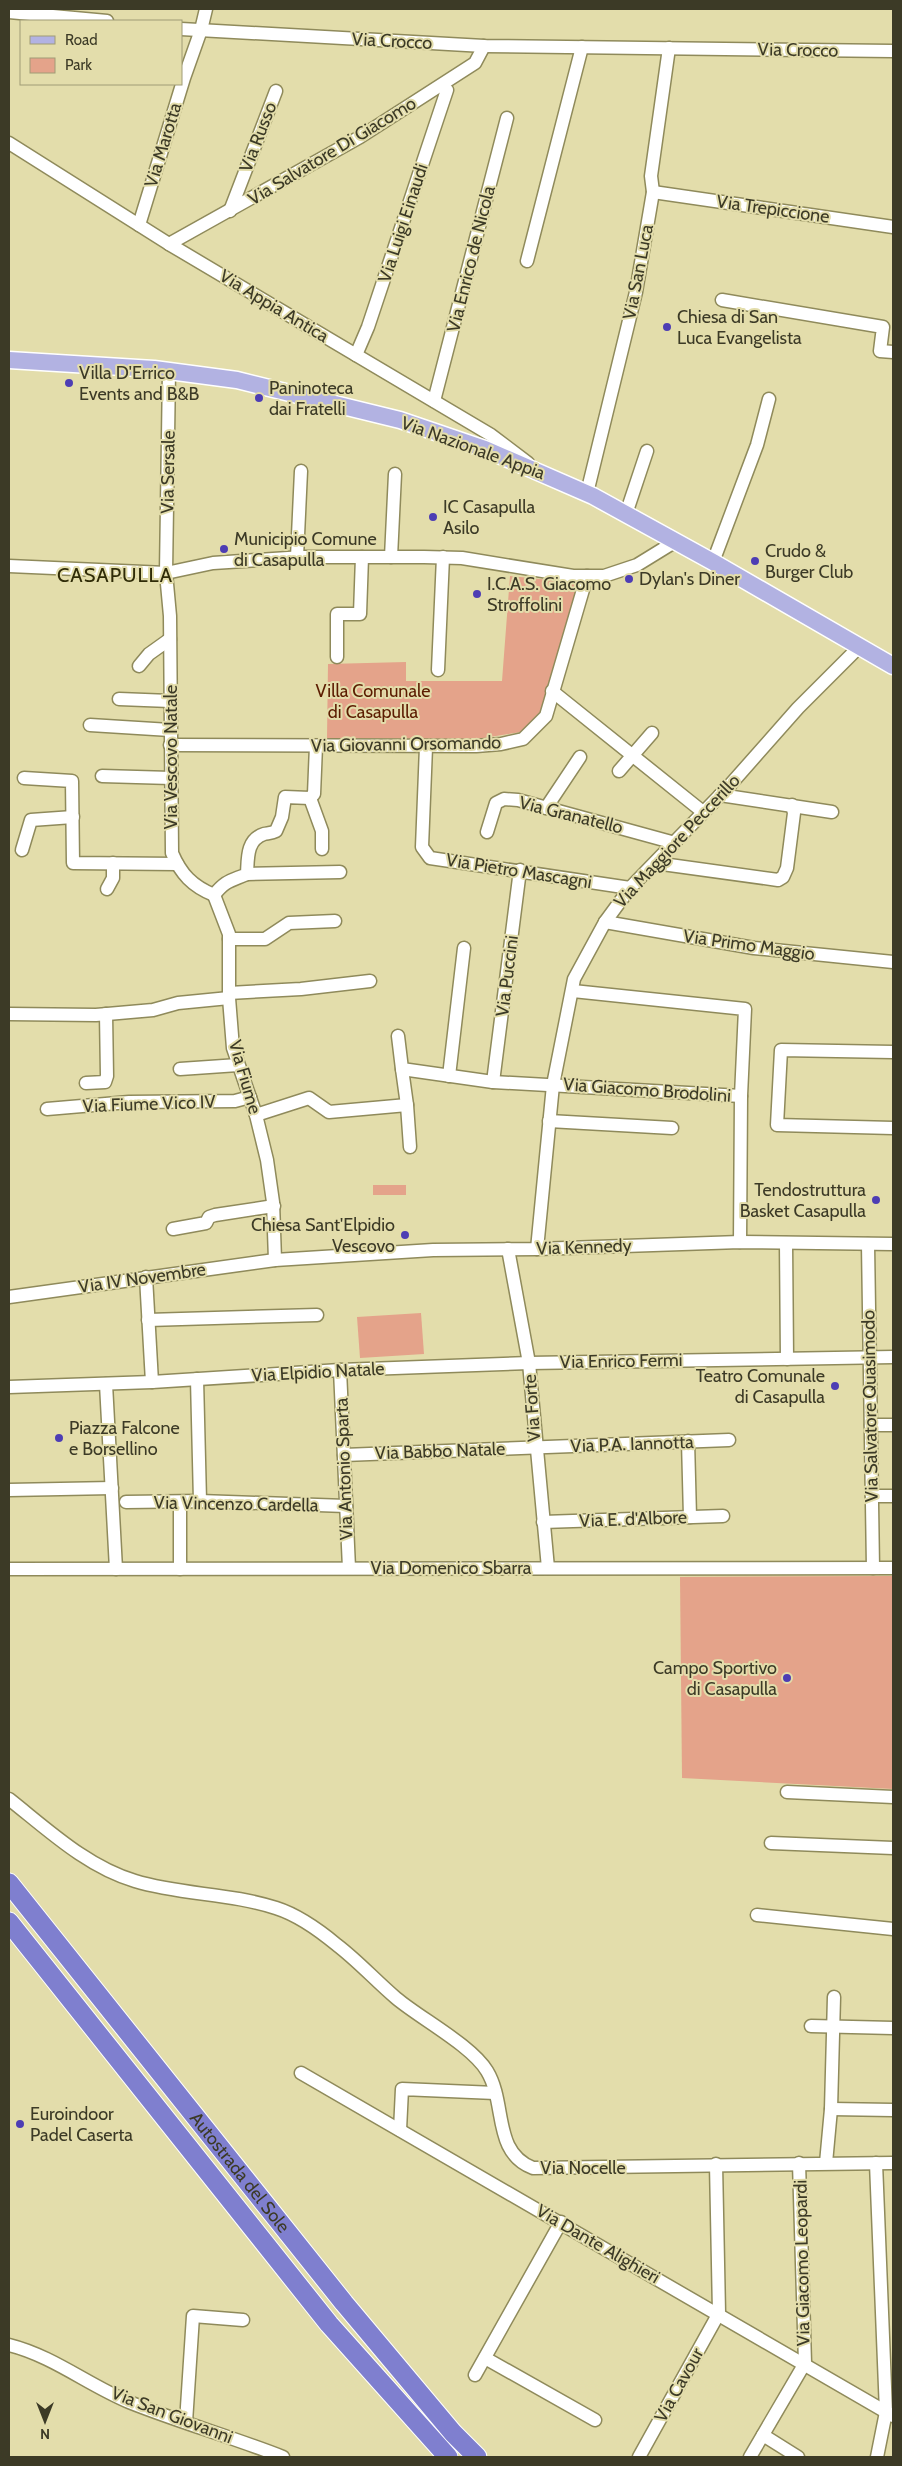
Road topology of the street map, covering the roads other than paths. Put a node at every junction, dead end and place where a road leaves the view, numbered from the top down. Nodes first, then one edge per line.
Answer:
1 (206, 9) edge
2 (9, 12) edge
3 (96, 20) edge
4 (182, 28) edge
5 (202, 30) junction
6 (484, 46) junction
7 (582, 47) junction
8 (669, 48) junction
9 (893, 51) edge
10 (182, 84) edge
11 (182, 85) edge
12 (447, 90) dead end
13 (276, 91) dead end
14 (507, 118) dead end
15 (9, 143) edge
16 (653, 192) junction
17 (230, 211) junction
18 (139, 224) junction
19 (893, 227) edge
20 (169, 244) junction
21 (527, 261) dead end
22 (722, 300) dead end
23 (893, 352) edge
24 (356, 355) junction
25 (9, 360) edge
26 (169, 370) junction
27 (769, 399) dead end
28 (434, 401) junction
29 (647, 451) dead end
30 (537, 470) junction
31 (301, 471) dead end
32 (395, 474) dead end
33 (587, 493) junction
34 (626, 514) junction
35 (676, 541) junction
36 (167, 551) junction
37 (297, 557) junction
38 (362, 557) junction
39 (391, 557) junction
40 (443, 557) junction
41 (713, 562) junction
42 (9, 566) edge
43 (140, 572) junction
44 (166, 573) junction
45 (587, 576) junction
46 (169, 600) junction
47 (170, 639) junction
48 (859, 647) junction
49 (337, 657) dead end
50 (139, 666) dead end
51 (893, 666) edge
52 (438, 670) dead end
53 (552, 691) junction
54 (119, 698) dead end
55 (170, 701) junction
56 (90, 725) dead end
57 (170, 730) junction
58 (652, 733) dead end
59 (170, 745) junction
60 (316, 746) junction
61 (426, 747) junction
62 (580, 757) dead end
63 (631, 757) junction
64 (618, 771) dead end
65 (102, 776) dead end
66 (24, 778) dead end
67 (171, 778) junction
68 (720, 795) junction
69 (310, 798) junction
70 (792, 806) junction
71 (546, 808) junction
72 (703, 812) junction
73 (832, 812) dead end
74 (73, 817) junction
75 (487, 832) dead end
76 (675, 843) junction
77 (22, 850) dead end
78 (322, 850) dead end
79 (113, 863) junction
80 (655, 863) junction
81 (177, 864) junction
82 (520, 870) junction
83 (340, 872) dead end
84 (247, 874) junction
85 (630, 888) junction
86 (107, 889) dead end
87 (214, 895) junction
88 (335, 921) dead end
89 (605, 922) junction
90 (230, 939) junction
91 (464, 948) dead end
92 (893, 962) edge
93 (370, 981) dead end
94 (573, 991) junction
95 (229, 995) junction
96 (9, 1014) edge
97 (106, 1014) junction
98 (398, 1036) dead end
99 (893, 1052) edge
100 (238, 1065) junction
101 (180, 1069) dead end
102 (402, 1069) junction
103 (449, 1076) junction
104 (493, 1082) junction
105 (86, 1083) dead end
106 (553, 1084) junction
107 (741, 1096) junction
108 (250, 1097) junction
109 (407, 1105) junction
110 (47, 1109) dead end
111 (256, 1115) junction
112 (549, 1121) junction
113 (672, 1128) dead end
114 (893, 1128) edge
115 (410, 1147) dead end
116 (274, 1206) junction
117 (173, 1229) dead end
118 (740, 1242) junction
119 (786, 1243) junction
120 (868, 1244) junction
121 (893, 1244) edge
122 (508, 1249) junction
123 (537, 1249) junction
124 (275, 1260) junction
125 (146, 1277) junction
126 (9, 1297) edge
127 (317, 1315) dead end
128 (148, 1320) junction
129 (893, 1357) edge
130 (870, 1358) junction
131 (787, 1359) junction
132 (529, 1363) junction
133 (340, 1370) junction
134 (197, 1379) junction
135 (152, 1382) junction
136 (106, 1384) junction
137 (9, 1387) edge
138 (871, 1425) junction
139 (893, 1425) edge
140 (729, 1440) dead end
141 (688, 1441) junction
142 (535, 1447) junction
143 (344, 1456) junction
144 (112, 1488) junction
145 (9, 1490) edge
146 (872, 1496) junction
147 (893, 1496) edge
148 (200, 1501) junction
149 (126, 1502) dead end
150 (180, 1502) junction
151 (346, 1506) junction
152 (723, 1516) dead end
153 (690, 1517) junction
154 (543, 1522) junction
155 (349, 1568) junction
156 (548, 1568) junction
157 (873, 1568) junction
158 (893, 1568) edge
159 (9, 1569) edge
160 (116, 1569) junction
161 (180, 1569) junction
162 (787, 1792) dead end
163 (893, 1797) edge
164 (9, 1799) edge
165 (771, 1843) dead end
166 (893, 1848) edge
167 (9, 1883) edge
168 (757, 1915) dead end
169 (9, 1922) edge
170 (893, 1929) edge
171 (834, 1997) dead end
172 (811, 2026) dead end
173 (834, 2026) junction
174 (893, 2028) edge
175 (301, 2073) dead end
176 (495, 2093) junction
177 (830, 2109) junction
178 (893, 2110) edge
179 (400, 2130) junction
180 (800, 2163) junction
181 (826, 2163) junction
182 (876, 2163) junction
183 (893, 2163) edge
184 (716, 2164) junction
185 (561, 2222) junction
186 (718, 2313) junction
187 (243, 2320) dead end
188 (9, 2346) edge
189 (485, 2358) junction
190 (804, 2363) junction
191 (475, 2375) dead end
192 (890, 2414) edge
193 (595, 2420) dead end
194 (186, 2422) junction
195 (763, 2435) junction
196 (283, 2457) edge
197 (448, 2457) edge
198 (476, 2457) edge
199 (639, 2457) edge
200 (750, 2457) edge
201 (798, 2457) edge
202 (877, 2457) edge

1 - 5 street, Via Marotta
2 - 3 street
4 - 5 street, Via Crocco
5 - 6 street, Via Crocco
5 - 10 street, Via Marotta
6 - 7 street, Via Crocco
6 - 17 street, Via Salvatore Di Giacomo
7 - 8 street, Via Crocco
7 - 21 street
8 - 9 street, Via Crocco
8 - 16 street, Via San Luca
11 - 18 street, Via Marotta
12 - 24 street, Via Luigi Einaudi
13 - 17 street, Via Russo
14 - 28 street, Via Enrico de Nicola
15 - 18 street, Via Appia Antica
16 - 19 street, Via Trepiccione
16 - 33 street, Via San Luca
17 - 20 street, Via Salvatore Di Giacomo
18 - 20 street, Via Appia Antica
20 - 24 street, Via Appia Antica
22 - 23 street
24 - 28 street, Via Appia Antica
25 - 26 main road, Via Nazionale Appia
26 - 30 main road, Via Nazionale Appia
26 - 36 street, Via Sersale
27 - 41 street
28 - 30 street, Via Appia Antica
29 - 34 street
30 - 33 main road, Via Nazionale Appia
31 - 37 street
32 - 39 street
33 - 34 main road, Via Nazionale Appia
34 - 35 main road, Via Nazionale Appia
35 - 41 main road, Via Nazionale Appia
35 - 45 street
36 - 43 street
36 - 44 street, Via Sersale
37 - 38 street
37 - 44 street
38 - 39 street
38 - 49 street
39 - 40 street
40 - 45 street
40 - 52 street
41 - 48 main road, Via Nazionale Appia
42 - 43 street
43 - 44 street
43 - 46 street
44 - 46 street, Via Vescovo Natale
45 - 53 street, Via Giovanni Orsomando
46 - 47 street, Via Vescovo Natale
47 - 50 street
47 - 55 street, Via Vescovo Natale
48 - 51 main road, Via Nazionale Appia
48 - 68 street, Via Maggiore Peccerillo
53 - 61 street, Via Giovanni Orsomando
53 - 63 street
54 - 55 street
55 - 57 street, Via Vescovo Natale
56 - 57 street
57 - 59 street, Via Vescovo Natale
58 - 63 street
59 - 60 street, Via Giovanni Orsomando
59 - 67 street, Via Vescovo Natale
60 - 61 street, Via Giovanni Orsomando
60 - 69 street
61 - 82 street, Via Pietro Mascagni
62 - 71 street
63 - 64 street
63 - 72 street
65 - 67 street
66 - 74 street
67 - 81 street, Via Vescovo Natale
68 - 70 street
68 - 72 street, Via Maggiore Peccerillo
69 - 78 street
69 - 84 street
70 - 73 street
70 - 80 street
71 - 75 street, Via Granatello
71 - 76 street, Via Granatello
72 - 76 street, Via Maggiore Peccerillo
74 - 77 street
74 - 79 street
76 - 80 street, Via Maggiore Peccerillo
79 - 81 street
79 - 86 street
80 - 85 street, Via Maggiore Peccerillo
81 - 87 street, Via Vescovo Natale
82 - 85 street, Via Pietro Mascagni
82 - 104 street, Via Puccini
83 - 84 street
84 - 87 street
85 - 89 street, Via Maggiore Peccerillo
87 - 90 street, Via Fiume
88 - 90 street
89 - 92 street, Via Primo Maggio
89 - 94 street, Via Maggiore Peccerillo
90 - 95 street, Via Fiume
91 - 103 street
93 - 95 street
94 - 106 street, Via Maggiore Peccerillo
94 - 107 street
95 - 97 street
95 - 100 street, Via Fiume
96 - 97 street
97 - 105 street
98 - 102 street
99 - 114 street
100 - 101 street
100 - 108 street, Via Fiume
102 - 103 street, Via Giacomo Brodolini
102 - 109 street
103 - 104 street, Via Giacomo Brodolini
104 - 106 street, Via Giacomo Brodolini
106 - 107 street, Via Giacomo Brodolini
106 - 112 street, Via Maggiore Peccerillo
107 - 118 street
108 - 110 street, Via Fiume Vico IV
108 - 111 street, Via Fiume
109 - 111 street
109 - 115 street
111 - 116 street, Via Fiume
112 - 113 street
112 - 123 street, Via Maggiore Peccerillo
116 - 117 street
116 - 124 street, Via Fiume
118 - 119 street, Via Kennedy
118 - 123 street, Via Kennedy
119 - 120 street, Via Kennedy
119 - 131 street
120 - 121 street, Via Kennedy
120 - 130 street, Via Salvatore Quasimodo
122 - 123 street, Via Kennedy
122 - 124 street, Via Kennedy
122 - 132 street, Via Forte
124 - 125 street, Via IV Novembre
125 - 126 street, Via IV Novembre
125 - 128 street
127 - 128 street
128 - 135 street
129 - 130 street, Via Enrico Fermi
130 - 131 street, Via Enrico Fermi
130 - 138 street, Via Salvatore Quasimodo
131 - 132 street, Via Enrico Fermi
132 - 133 street, Via Elpidio Natale
132 - 142 street, Via Forte
133 - 134 street, Via Elpidio Natale
133 - 143 street, Via Antonio Sparta
134 - 135 street, Via Elpidio Natale
134 - 148 street
135 - 136 street, Via Elpidio Natale
136 - 137 street
136 - 144 street
138 - 139 street
138 - 146 street, Via Salvatore Quasimodo
140 - 141 street, Via P.A. Iannotta
141 - 142 street, Via P.A. Iannotta
141 - 153 street
142 - 143 street, Via Babbo Natale
142 - 154 street, Via Forte
143 - 151 street, Via Antonio Sparta
144 - 145 street
144 - 160 street
146 - 147 street
146 - 157 street, Via Salvatore Quasimodo
148 - 150 street, Via Vincenzo Cardella
148 - 151 street, Via Vincenzo Cardella
149 - 150 street, Via Vincenzo Cardella
150 - 161 street
151 - 155 street, Via Antonio Sparta
152 - 153 street, Via E. d'Albore
153 - 154 street, Via E. d'Albore
154 - 156 street, Via Forte
155 - 156 street, Via Domenico Sbarra
155 - 161 street, Via Domenico Sbarra
156 - 157 street, Via Domenico Sbarra
157 - 158 street, Via Domenico Sbarra
159 - 160 street, Via Domenico Sbarra
160 - 161 street, Via Domenico Sbarra
162 - 163 street
164 - 176 street, Via Nocelle
165 - 166 street
167 - 198 highway, Autostrada del Sole
168 - 170 street
169 - 197 highway, Autostrada del Sole
171 - 173 street
172 - 173 street
173 - 174 street
173 - 177 street
175 - 179 street, Via Dante Alighieri
176 - 179 street
176 - 184 street, Via Nocelle
177 - 178 street
177 - 181 street
179 - 185 street, Via Dante Alighieri
180 - 181 street, Via Nocelle
180 - 184 street, Via Nocelle
180 - 190 street, Via Giacomo Leopardi
181 - 182 street, Via Nocelle
182 - 183 street, Via Nocelle
182 - 192 street
184 - 186 street
185 - 186 street, Via Dante Alighieri
185 - 189 street
186 - 190 street, Via Dante Alighieri
186 - 199 street, Via Cavour
187 - 194 street
188 - 194 street, Via San Giovanni
189 - 191 street
189 - 193 street
190 - 192 street, Via Dante Alighieri
190 - 195 street
192 - 202 street
194 - 196 street, Via San Giovanni
195 - 200 street
195 - 201 street

